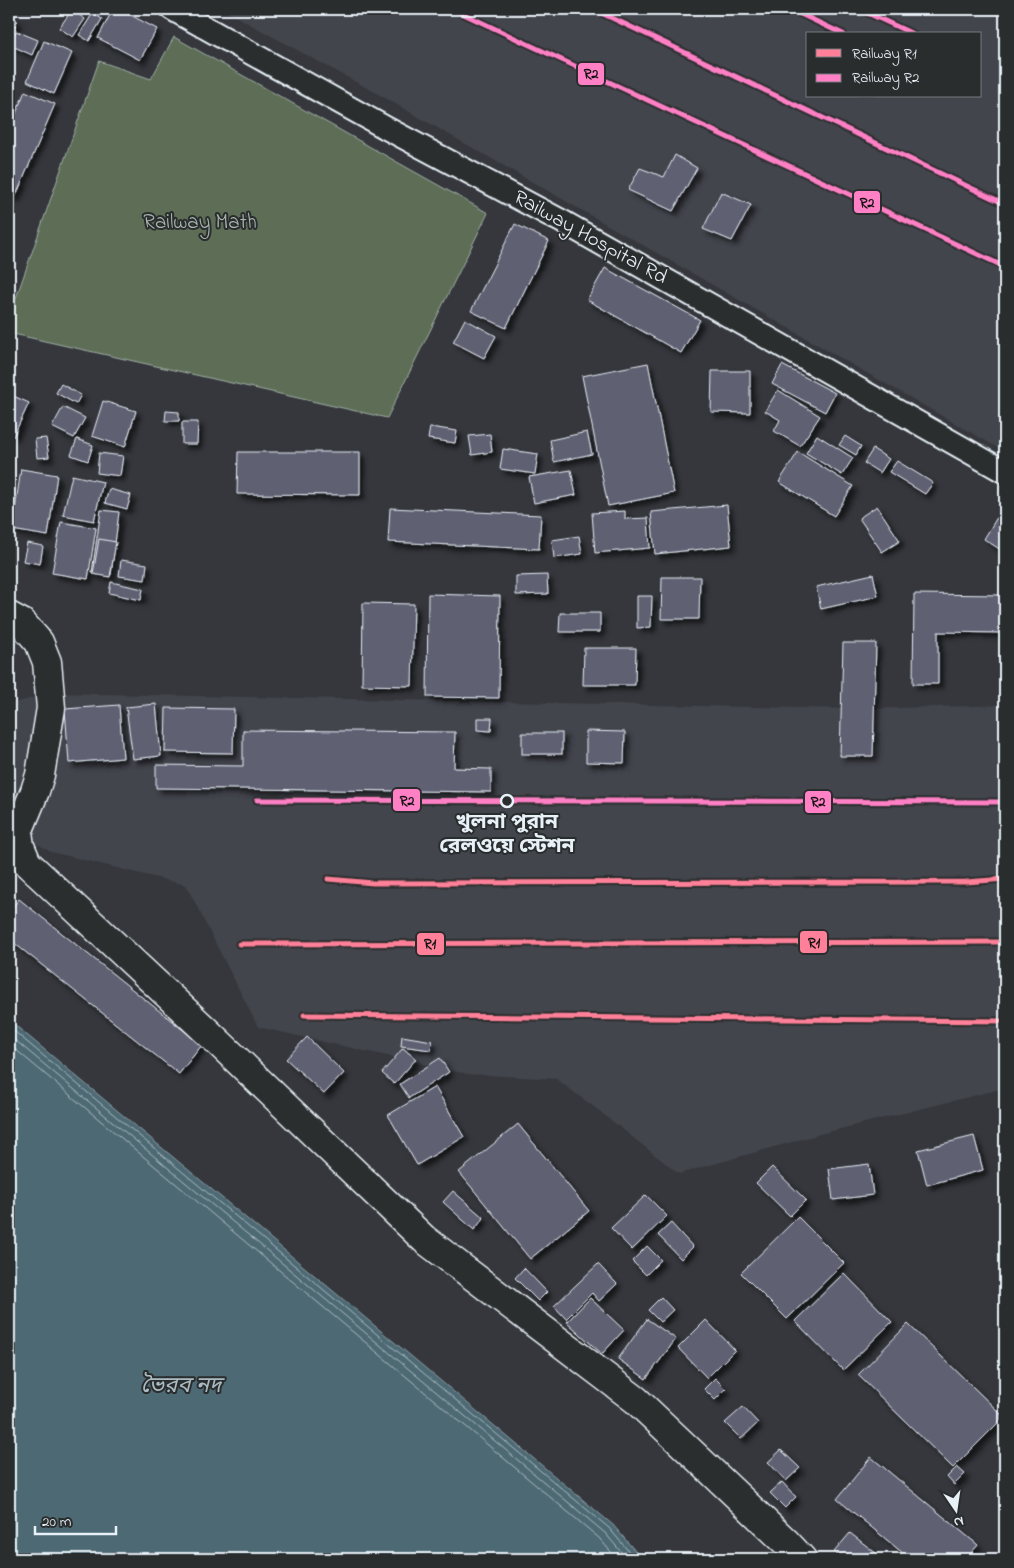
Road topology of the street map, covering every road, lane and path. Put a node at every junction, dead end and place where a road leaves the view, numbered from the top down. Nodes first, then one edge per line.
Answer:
1 (172, 9) edge
2 (1005, 472) edge
3 (9, 616) edge
4 (13, 833) edge
5 (802, 1559) edge

1 - 2 street, Railway Hospital Rd
3 - 4 street
4 - 5 street

